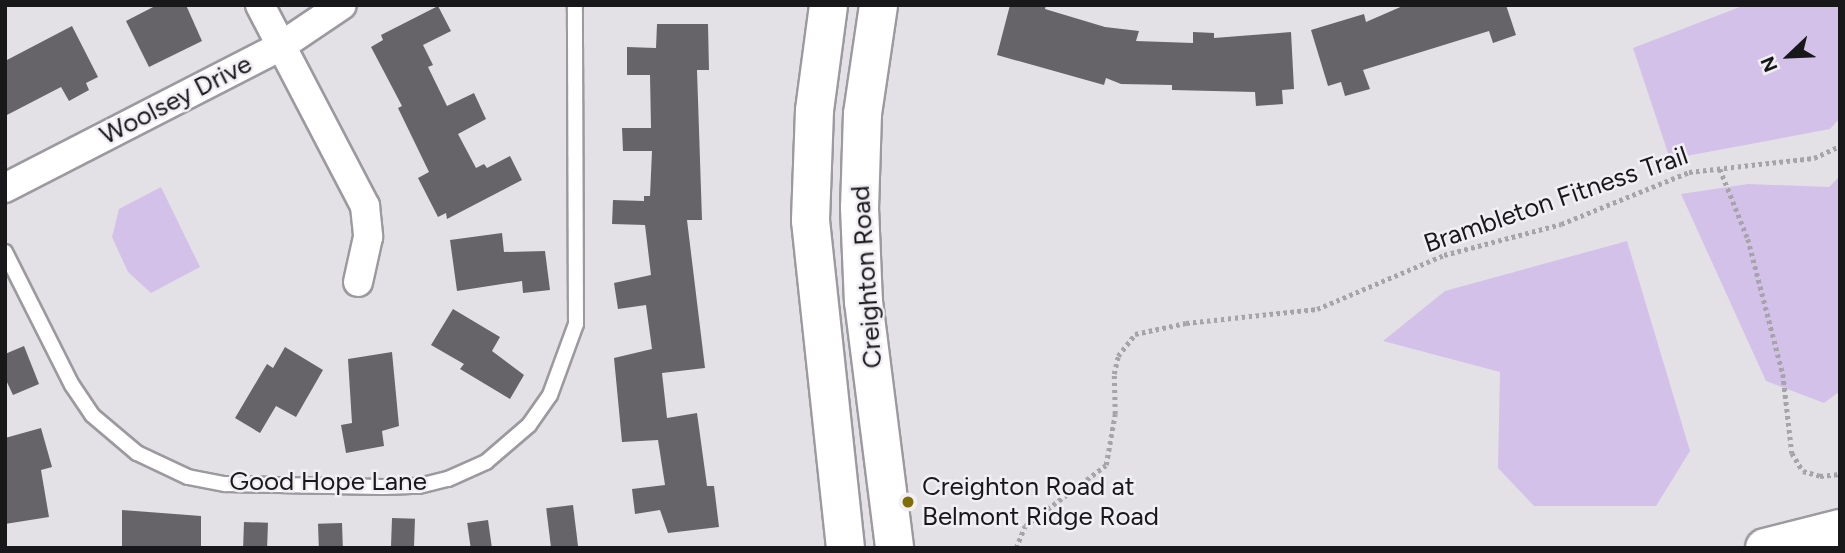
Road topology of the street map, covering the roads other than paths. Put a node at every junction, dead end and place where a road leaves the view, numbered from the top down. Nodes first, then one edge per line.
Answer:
1 (260, 5) edge
2 (341, 5) edge
3 (575, 5) edge
4 (828, 5) edge
5 (878, 5) edge
6 (281, 46) junction
7 (5, 188) edge
8 (5, 252) edge
9 (358, 282) dead end
10 (1840, 529) edge
11 (845, 548) edge
12 (894, 548) edge
13 (1765, 548) edge

1 - 6 street
2 - 6 street, Woolsey Drive
3 - 8 lane, Good Hope Lane
4 - 11 street, Creighton Road
5 - 12 street, Creighton Road
6 - 7 street, Woolsey Drive
6 - 9 street
10 - 13 main road

